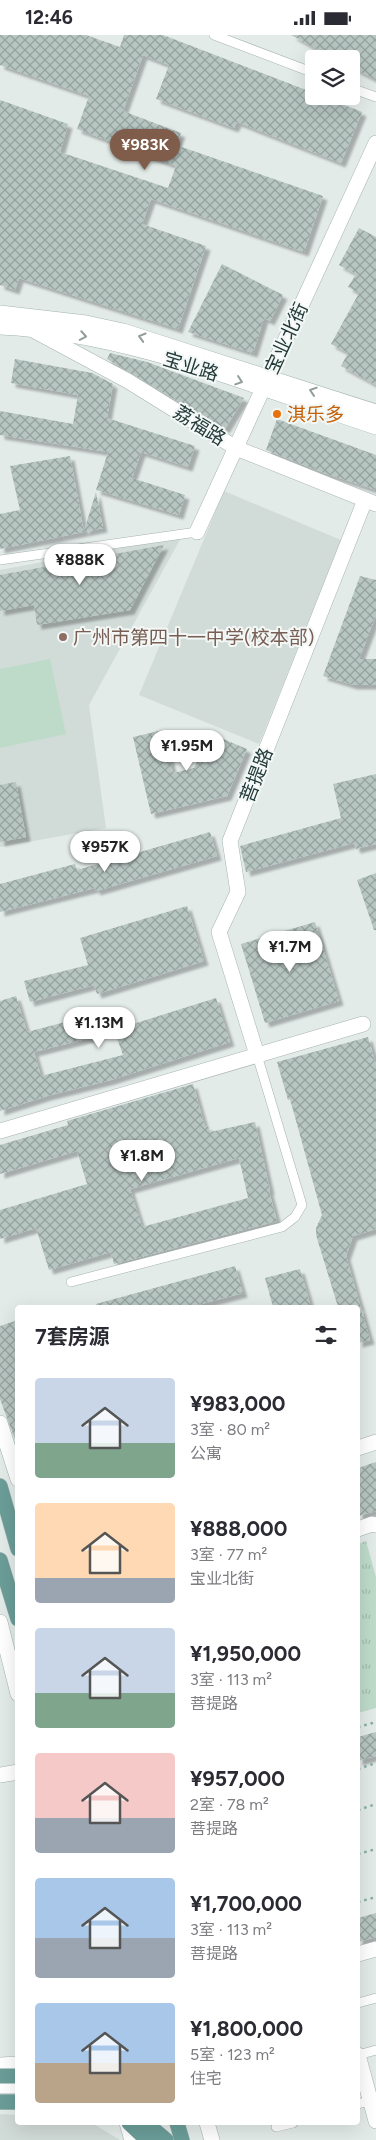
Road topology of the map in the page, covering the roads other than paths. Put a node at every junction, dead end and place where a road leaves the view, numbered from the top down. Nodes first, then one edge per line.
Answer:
1 (214, 35) edge
2 (305, 70) edge
3 (360, 91) edge
4 (376, 97) edge
5 (376, 143) edge
6 (0, 316) edge
7 (32, 329) junction
8 (266, 383) junction
9 (376, 412) edge
10 (376, 427) edge
11 (236, 448) junction
12 (370, 502) edge
13 (197, 532) joint
14 (0, 560) edge
15 (364, 1024) dead end
16 (257, 1055) junction
17 (0, 1131) edge
18 (71, 1282) dead end
19 (0, 1423) edge
20 (376, 1442) edge
21 (360, 1447) edge
22 (15, 1470) edge
23 (0, 1486) edge
24 (376, 1525) edge
25 (360, 1528) edge
26 (15, 1538) edge
27 (0, 1560) edge
28 (15, 1609) edge
29 (0, 1623) edge
30 (15, 1682) edge
31 (15, 1773) edge
32 (0, 1775) edge
33 (376, 1949) edge
34 (360, 1953) edge
35 (376, 1998) edge
36 (360, 2002) edge
37 (376, 2050) edge
38 (360, 2054) edge
39 (15, 2064) edge
40 (360, 2064) edge
41 (0, 2065) edge
42 (0, 2076) edge
43 (15, 2076) edge
44 (0, 2086) edge
45 (15, 2086) edge
46 (0, 2098) edge
47 (15, 2098) edge
48 (368, 2101) edge
49 (0, 2102) edge
50 (15, 2102) edge
51 (376, 2121) edge
52 (128, 2125) edge
53 (130, 2125) edge
54 (148, 2125) edge
55 (159, 2125) edge
56 (178, 2125) edge
57 (208, 2125) edge
58 (284, 2125) edge
59 (276, 2127) dead end
60 (132, 2140) edge
61 (147, 2140) edge
62 (165, 2140) edge
63 (182, 2140) edge
64 (212, 2140) edge

1 - 2 lane
3 - 4 lane
5 - 8 street, 宝业北街
6 - 7 street, 宝业路
8 -> 6 street, 宝业路
7 -> 8 street, 宝业路
7 - 11 street, 荔福路
9 -> 8 street, 宝业路
8 - 10 street, 宝业路
8 - 11 street, 宝业北街
11 - 12 street, 荔福路
11 - 13 street, 宝业北街
12 - 16 street, 菩提路
13 - 14 lane
15 - 16 street
16 - 17 street
16 - 18 lane
19 - 22 street
20 - 21 street
23 - 26 main road
24 - 25 street
27 - 28 main road
29 - 30 street
31 - 32 street
33 - 34 street
35 - 36 lane
37 - 38 lane
39 - 41 street
40 - 48 street
42 - 43 main road
44 - 45 street
46 - 47 main road
48 - 51 street
49 - 50 main road
52 - 60 street
53 - 61 main road
54 - 62 main road
55 - 62 main road
56 - 63 main road
57 - 64 street
58 - 59 lane

